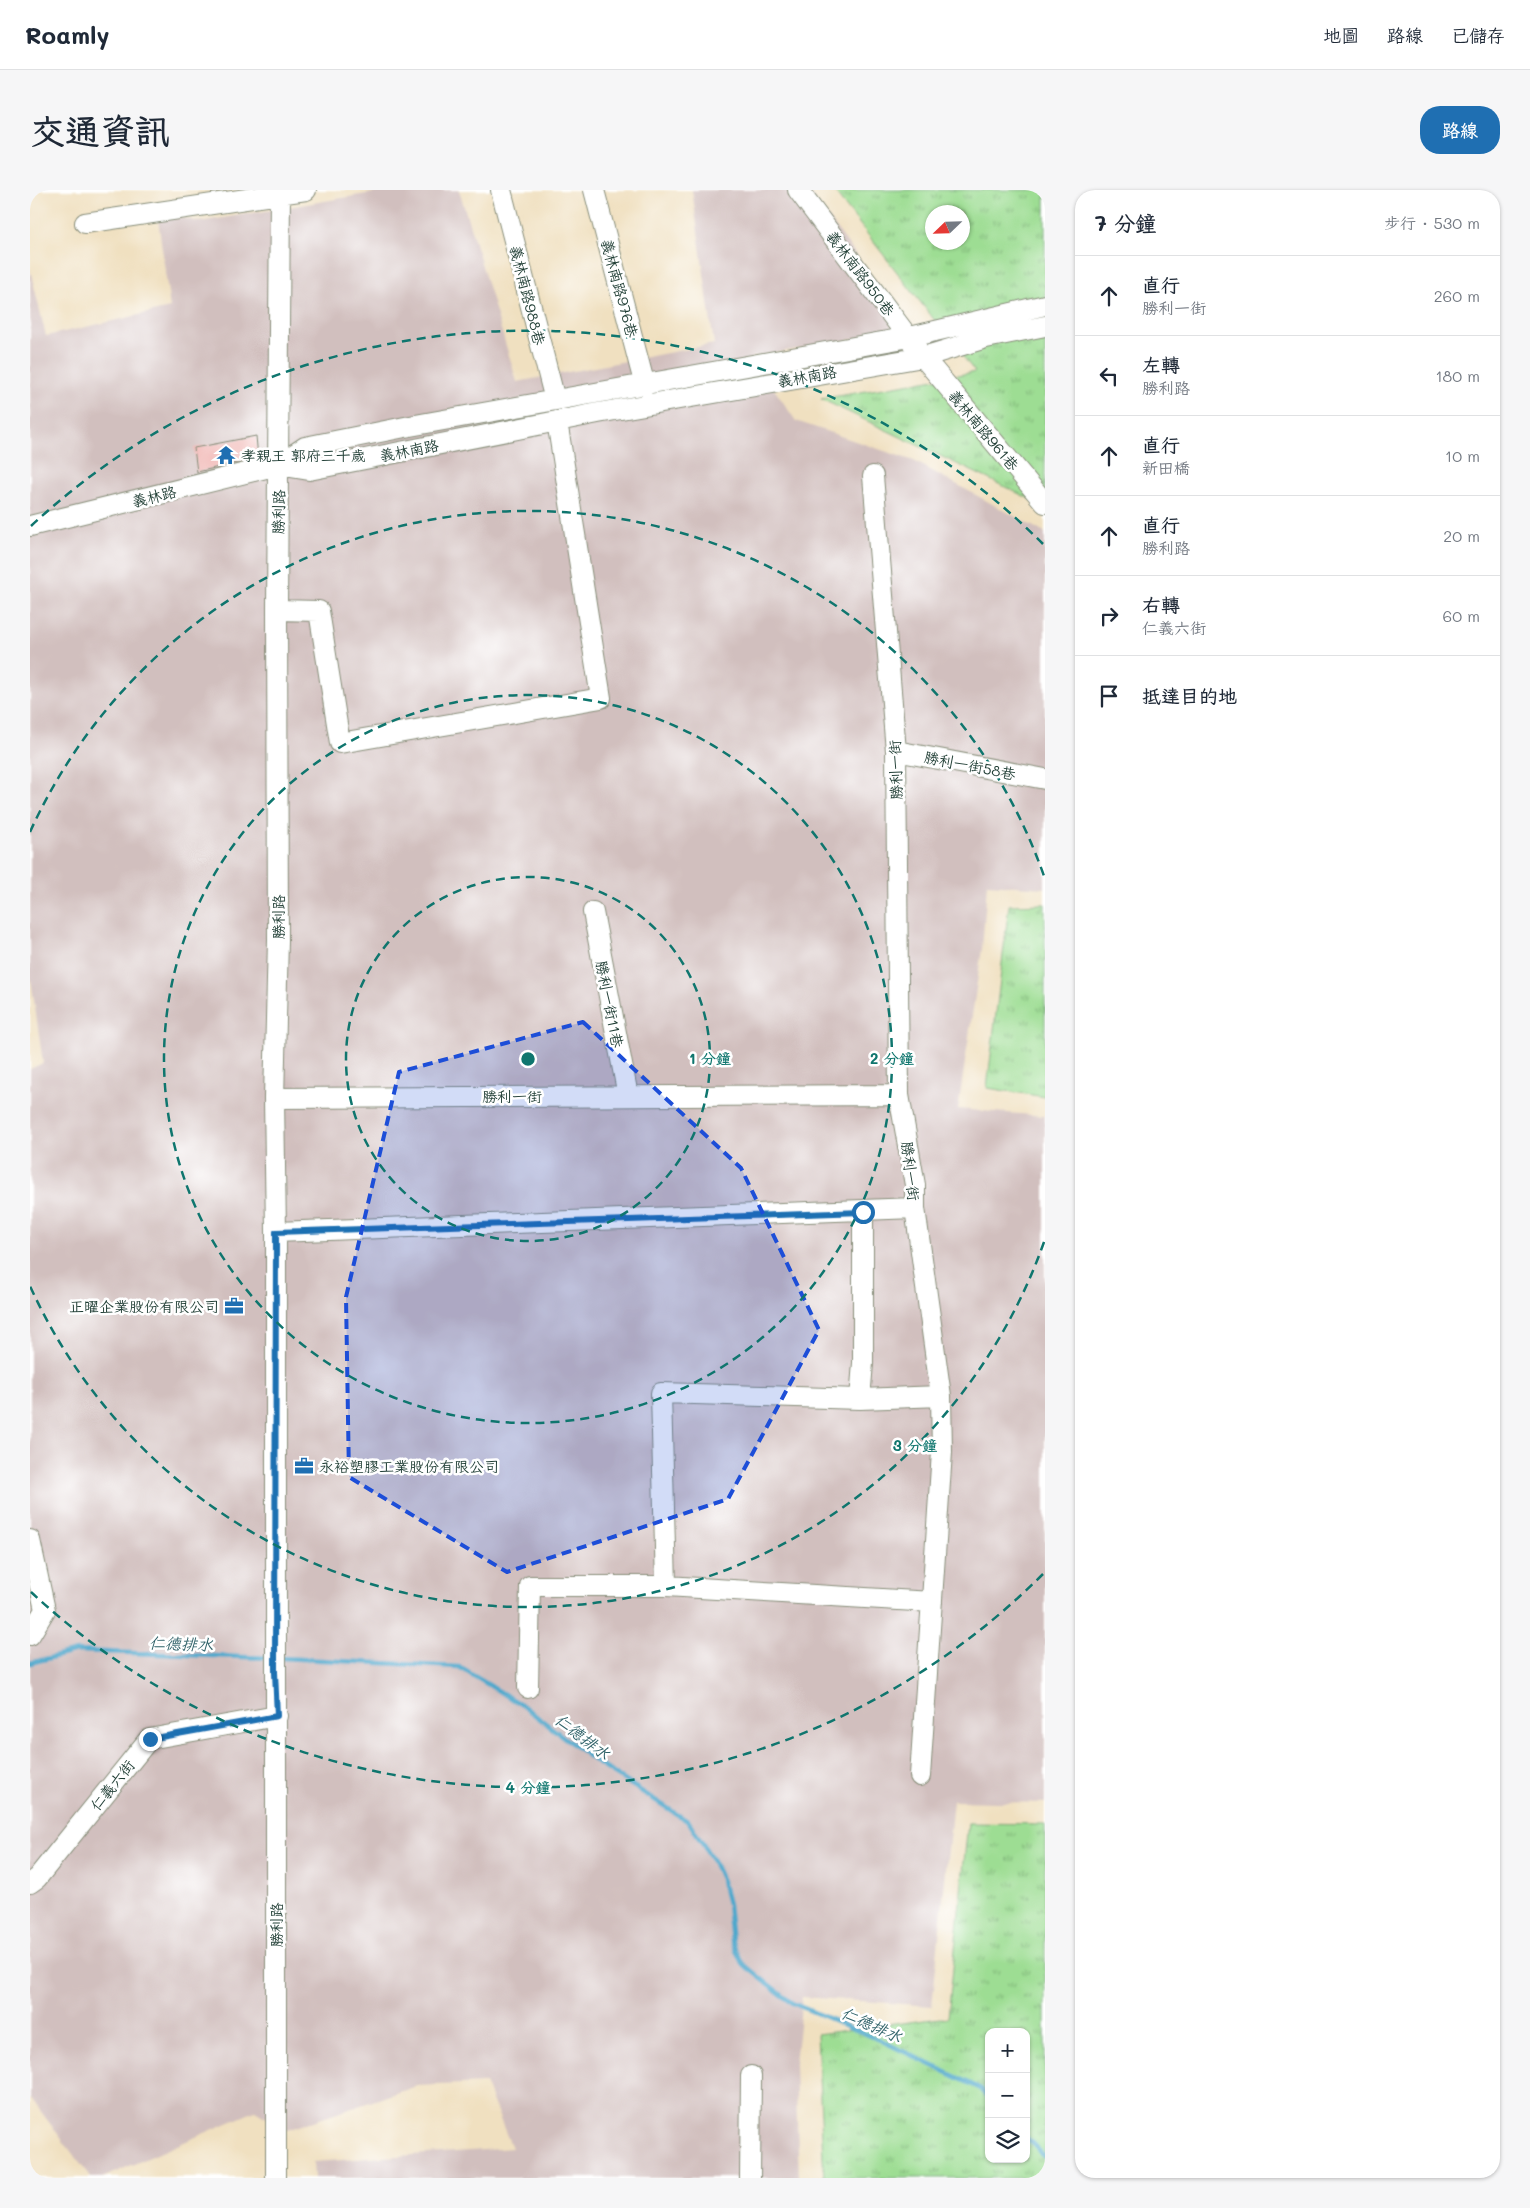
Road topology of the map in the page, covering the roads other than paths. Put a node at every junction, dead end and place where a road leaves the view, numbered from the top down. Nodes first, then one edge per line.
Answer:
1 (306, 190) edge
2 (501, 190) edge
3 (594, 190) edge
4 (798, 190) edge
5 (280, 193) edge
6 (85, 223) dead end
7 (1045, 305) edge
8 (1045, 326) edge
9 (910, 338) junction
10 (924, 357) junction
11 (645, 386) junction
12 (555, 400) junction
13 (557, 421) junction
14 (278, 465) junction
15 (873, 476) dead end
16 (1045, 503) edge
17 (30, 526) edge
18 (277, 610) junction
19 (896, 751) junction
20 (1045, 779) edge
21 (593, 912) dead end
22 (899, 1095) junction
23 (628, 1096) junction
24 (274, 1098) junction
25 (915, 1208) junction
26 (863, 1212) junction
27 (276, 1232) junction
28 (941, 1396) junction
29 (860, 1399) junction
30 (30, 1540) edge
31 (666, 1586) junction
32 (932, 1602) junction
33 (30, 1635) edge
34 (528, 1688) dead end
35 (277, 1716) junction
36 (920, 1776) dead end
37 (30, 1883) edge
38 (751, 2076) dead end
39 (276, 2178) edge
40 (750, 2178) edge

1 - 5 street
2 - 12 street, 義林南路988巷
3 - 11 street, 義林南路976巷
4 - 9 street, 義林南路950巷
5 - 6 street
5 - 14 street, 勝利路
7 - 9 street, 義林南路
8 - 10 street, 義林南路
9 - 10 street, 義林南路950巷
9 - 11 street, 義林南路
10 - 13 street, 義林南路
10 - 16 street, 義林南路961巷
11 - 12 street, 義林南路
12 - 14 street, 義林南路
13 - 14 street, 義林南路
13 - 18 street
14 - 17 street, 義林路
14 - 18 street, 勝利路
15 - 19 street, 勝利一街
18 - 24 street, 勝利路
19 - 20 street, 勝利一街58巷
19 - 22 street, 勝利一街
21 - 23 street, 勝利一街11巷
22 - 23 street, 勝利一街
22 - 25 street, 勝利一街
23 - 24 street, 勝利一街
24 - 27 street, 勝利路
25 - 26 street, 勝利一街
25 - 28 street
26 - 27 street, 勝利一街
26 - 29 street
27 - 35 street, 勝利路
28 - 29 street
28 - 32 street
29 - 31 street
30 - 33 street
31 - 32 street
31 - 34 street
32 - 36 street
35 - 37 street, 仁義六街
35 - 39 street, 勝利路
38 - 40 street

